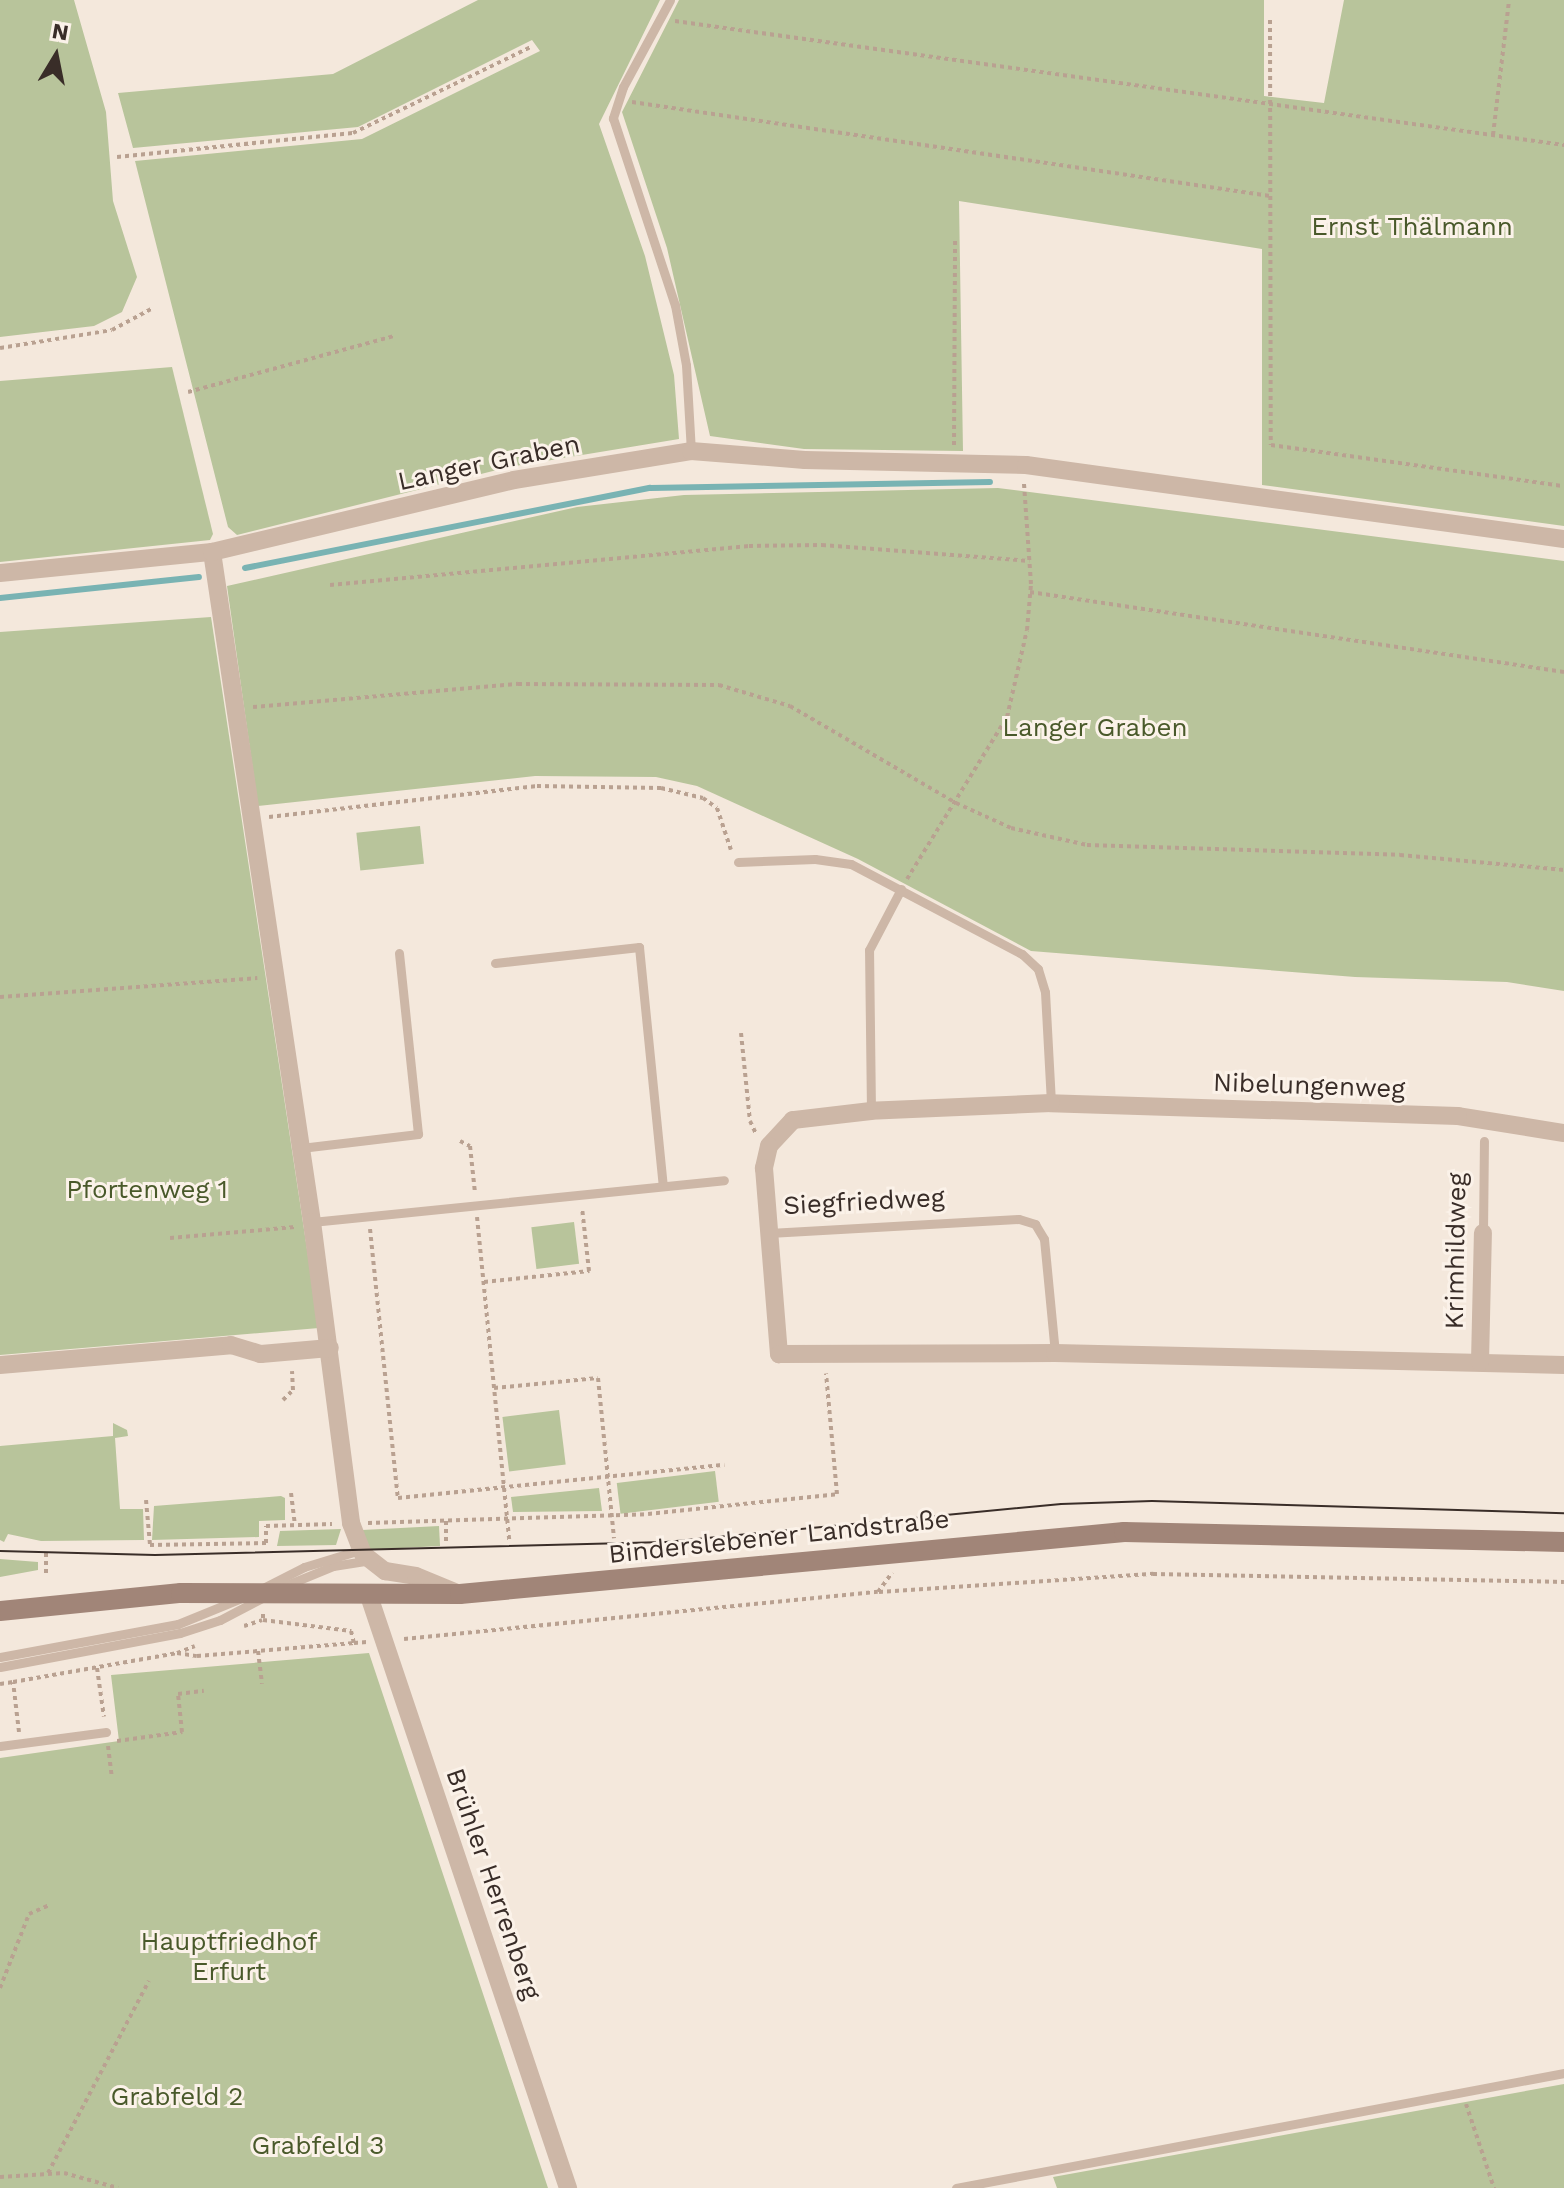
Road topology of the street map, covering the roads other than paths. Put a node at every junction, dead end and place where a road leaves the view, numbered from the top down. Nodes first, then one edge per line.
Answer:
1 (670, 0) edge
2 (691, 451) junction
3 (1564, 539) edge
4 (212, 552) junction
5 (0, 573) edge
6 (738, 862) road end
7 (901, 889) junction
8 (399, 953) dead end
9 (495, 963) dead end
10 (1051, 1103) junction
11 (871, 1111) junction
12 (1564, 1133) edge
13 (1484, 1141) dead end
14 (301, 1148) junction
15 (724, 1180) dead end
16 (663, 1186) junction
17 (312, 1224) junction
18 (769, 1233) junction
19 (1483, 1233) joint
20 (330, 1348) junction
21 (1055, 1353) junction
22 (1480, 1362) junction
23 (0, 1365) edge
24 (1564, 1365) edge
25 (1564, 1542) edge
26 (365, 1555) junction
27 (460, 1594) junction
28 (369, 1596) junction
29 (260, 1601) junction
30 (0, 1611) edge
31 (0, 1657) edge
32 (0, 1667) edge
33 (106, 1737) road end
34 (0, 1746) edge
35 (1564, 2073) edge
36 (568, 2188) edge
37 (956, 2188) edge

1 - 2 lane
2 - 3 street, Langer Graben
2 - 4 street, Langer Graben
4 - 5 street, Langer Graben
4 - 14 street
6 - 7 lane
7 - 10 lane
7 - 11 lane
8 - 14 lane
9 - 16 lane
10 - 11 street, Nibelungenweg
10 - 12 street, Nibelungenweg
11 - 18 street, Nibelungenweg
13 - 19 lane, Krimhildweg
14 - 17 street
15 - 16 lane
16 - 17 lane
17 - 20 street
18 - 21 street, Siegfriedweg
18 - 21 lane, Siegfriedweg
19 - 22 street, Krimhildweg
20 - 23 street
20 - 26 street
21 - 22 street, Siegfriedweg
22 - 24 street, Siegfriedweg
25 - 27 main road, Binderslebener Landstraße
26 - 27 street
26 - 29 lane
26 - 29 lane
27 - 28 main road, Binderslebener Landstraße
28 - 29 main road, Binderslebener Landstraße
28 - 36 street, Brühler Herrenberg
29 - 30 main road, Binderslebener Landstraße
29 - 31 lane
29 - 32 lane
33 - 34 lane
35 - 37 lane

